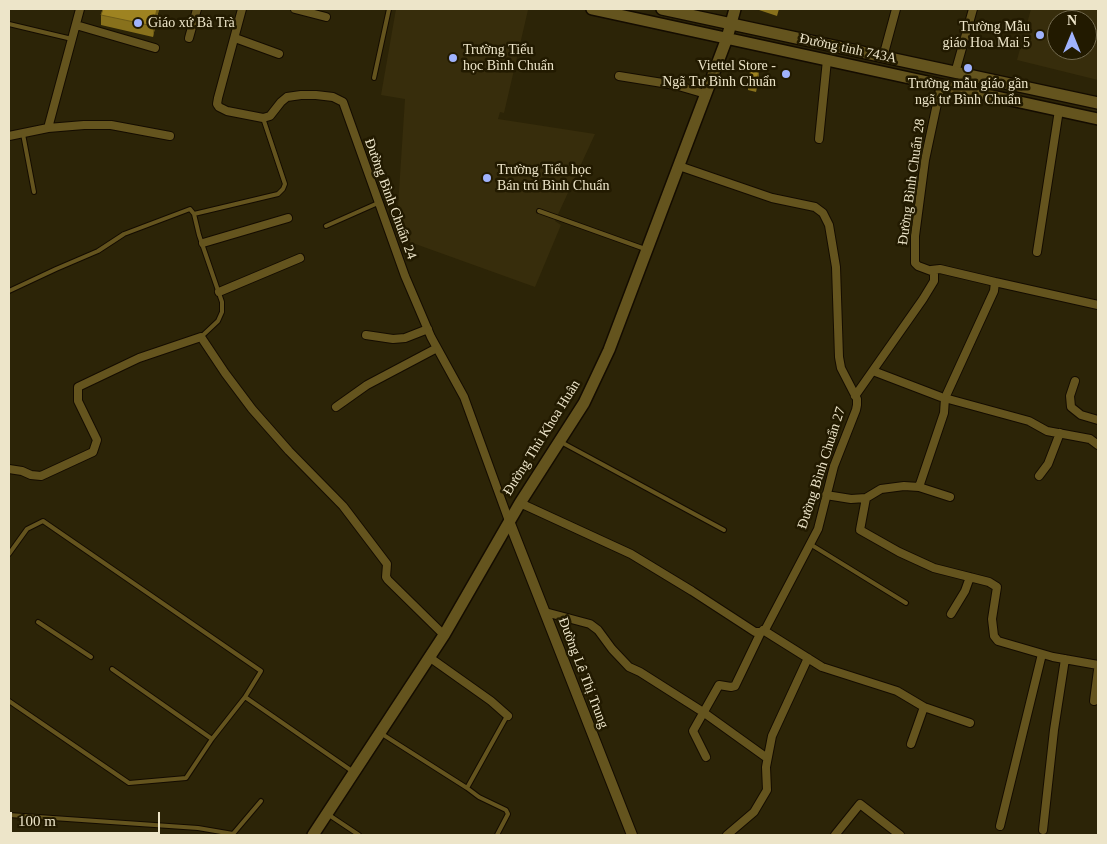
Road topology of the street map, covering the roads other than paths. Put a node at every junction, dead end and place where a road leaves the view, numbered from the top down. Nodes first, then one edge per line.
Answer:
1 (80, 9) edge
2 (197, 9) edge
3 (242, 9) edge
4 (294, 9) edge
5 (389, 9) edge
6 (592, 9) edge
7 (662, 9) edge
8 (735, 9) edge
9 (896, 9) edge
10 (973, 9) edge
11 (326, 17) dead end
12 (9, 24) edge
13 (732, 24) junction
14 (76, 25) junction
15 (189, 38) dead end
16 (235, 38) junction
17 (727, 38) junction
18 (72, 39) junction
19 (155, 48) dead end
20 (280, 54) dead end
21 (883, 57) junction
22 (827, 60) junction
23 (956, 73) junction
24 (618, 76) dead end
25 (374, 78) dead end
26 (941, 85) junction
27 (706, 94) junction
28 (1098, 103) edge
29 (1059, 110) junction
30 (263, 118) junction
31 (1098, 119) edge
32 (48, 128) junction
33 (23, 134) junction
34 (9, 136) edge
35 (170, 136) dead end
36 (819, 139) dead end
37 (679, 166) junction
38 (34, 192) dead end
39 (378, 203) junction
40 (539, 211) dead end
41 (194, 214) junction
42 (288, 218) dead end
43 (326, 226) dead end
44 (203, 243) junction
45 (647, 250) junction
46 (1037, 252) dead end
47 (300, 258) dead end
48 (931, 270) junction
49 (996, 282) junction
50 (9, 291) edge
51 (219, 292) junction
52 (1098, 305) edge
53 (428, 329) junction
54 (366, 335) dead end
55 (201, 337) junction
56 (437, 348) junction
57 (873, 370) junction
58 (1075, 381) dead end
59 (856, 396) junction
60 (945, 398) junction
61 (336, 407) dead end
62 (1098, 420) edge
63 (1060, 433) junction
64 (559, 441) junction
65 (1098, 444) edge
66 (9, 469) edge
67 (1039, 476) dead end
68 (919, 487) junction
69 (826, 495) junction
70 (950, 497) dead end
71 (866, 498) junction
72 (520, 503) junction
73 (509, 521) junction
74 (724, 530) dead end
75 (810, 544) junction
76 (9, 554) edge
77 (970, 577) junction
78 (906, 603) dead end
79 (544, 612) junction
80 (951, 614) dead end
81 (38, 622) dead end
82 (762, 631) junction
83 (444, 635) junction
84 (1042, 654) junction
85 (91, 657) dead end
86 (429, 657) junction
87 (808, 658) junction
88 (1064, 659) junction
89 (1098, 665) edge
90 (112, 669) dead end
91 (1098, 670) edge
92 (245, 697) junction
93 (9, 701) edge
94 (1094, 701) dead end
95 (924, 706) junction
96 (704, 712) junction
97 (508, 716) joint
98 (970, 723) dead end
99 (380, 733) junction
100 (212, 739) junction
101 (911, 744) dead end
102 (706, 757) dead end
103 (767, 758) junction
104 (354, 772) junction
105 (466, 788) junction
106 (260, 801) dead end
107 (328, 813) junction
108 (9, 815) edge
109 (1000, 826) dead end
110 (1043, 830) dead end
111 (837, 832) edge
112 (313, 835) edge
113 (359, 835) edge
114 (497, 835) edge
115 (632, 835) edge
116 (727, 835) edge
117 (847, 835) edge
118 (900, 835) edge

1 - 14 street
2 - 15 street
3 - 16 street
4 - 11 street
5 - 25 lane
6 - 17 main road, Đường tỉnh 743A
7 - 13 main road, Đường tỉnh 743A
8 - 13 main road, Đường Thủ Khoa Huân
9 - 21 street
10 - 23 street
12 - 18 lane
13 - 17 main road, Đường Thủ Khoa Huân
13 - 21 main road, Đường tỉnh 743A
14 - 18 street
14 - 19 street
16 - 20 street
16 - 30 street
17 - 22 main road, Đường tỉnh 743A
17 - 27 main road, Đường Thủ Khoa Huân
18 - 32 street
21 - 23 main road, Đường tỉnh 743A
22 - 26 main road, Đường tỉnh 743A
22 - 36 street
23 - 28 main road, Đường tỉnh 743A
24 - 27 street
26 - 29 main road, Đường tỉnh 743A
26 - 48 street, Đường Bình Chuẩn 28
27 - 37 main road, Đường Thủ Khoa Huân
29 - 31 main road, Đường tỉnh 743A
29 - 46 street
30 - 39 street, Đường Bình Chuẩn 24
30 - 41 lane
32 - 33 street
32 - 35 street
33 - 34 street
33 - 38 lane
37 - 45 main road, Đường Thủ Khoa Huân
37 - 59 street, Đường Bình Chuẩn 27
39 - 43 lane
39 - 53 street, Đường Bình Chuẩn 24
40 - 45 lane
41 - 44 lane
41 - 50 lane
42 - 44 street
44 - 51 lane
45 - 64 main road, Đường Thủ Khoa Huân
47 - 51 street
48 - 49 street
48 - 57 street
49 - 52 street
49 - 60 street
51 - 55 lane
53 - 54 street
53 - 56 street, Đường Bình Chuẩn 24
55 - 66 street
55 - 83 street
56 - 61 street
56 - 73 street, Đường Bình Chuẩn 24
57 - 59 street
57 - 60 street
58 - 62 street
59 - 69 street, Đường Bình Chuẩn 27
60 - 63 street
60 - 68 street
63 - 65 street
63 - 67 street
64 - 72 main road, Đường Thủ Khoa Huân
64 - 74 lane
68 - 70 street
68 - 71 street
69 - 71 street
69 - 75 street, Đường Bình Chuẩn 27
71 - 77 street
72 - 73 main road, Đường Thủ Khoa Huân
72 - 82 street
73 - 79 street, Đường Lê Thị Trung
73 - 83 main road, Đường Thủ Khoa Huân
75 - 78 lane
75 - 82 street, Đường Bình Chuẩn 27
76 - 92 lane
77 - 80 street
77 - 84 street
79 - 96 street
79 - 115 street, Đường Lê Thị Trung
81 - 85 lane
82 - 87 street
82 - 96 street, Đường Bình Chuẩn 27
83 - 86 main road, Đường Thủ Khoa Huân
84 - 88 street
84 - 109 street
86 - 97 street
86 - 99 main road, Đường Thủ Khoa Huân
87 - 95 street
87 - 103 street
88 - 89 street
88 - 110 street
90 - 100 lane
91 - 94 street
92 - 100 lane
92 - 104 lane
93 - 100 lane
95 - 98 street
95 - 101 street
96 - 102 street
96 - 103 street
97 - 105 lane
99 - 104 main road, Đường Thủ Khoa Huân
99 - 105 lane
103 - 116 street
104 - 107 main road, Đường Thủ Khoa Huân
105 - 114 lane
106 - 108 lane
107 - 112 main road, Đường Thủ Khoa Huân
107 - 113 lane
111 - 117 street
111 - 118 street

